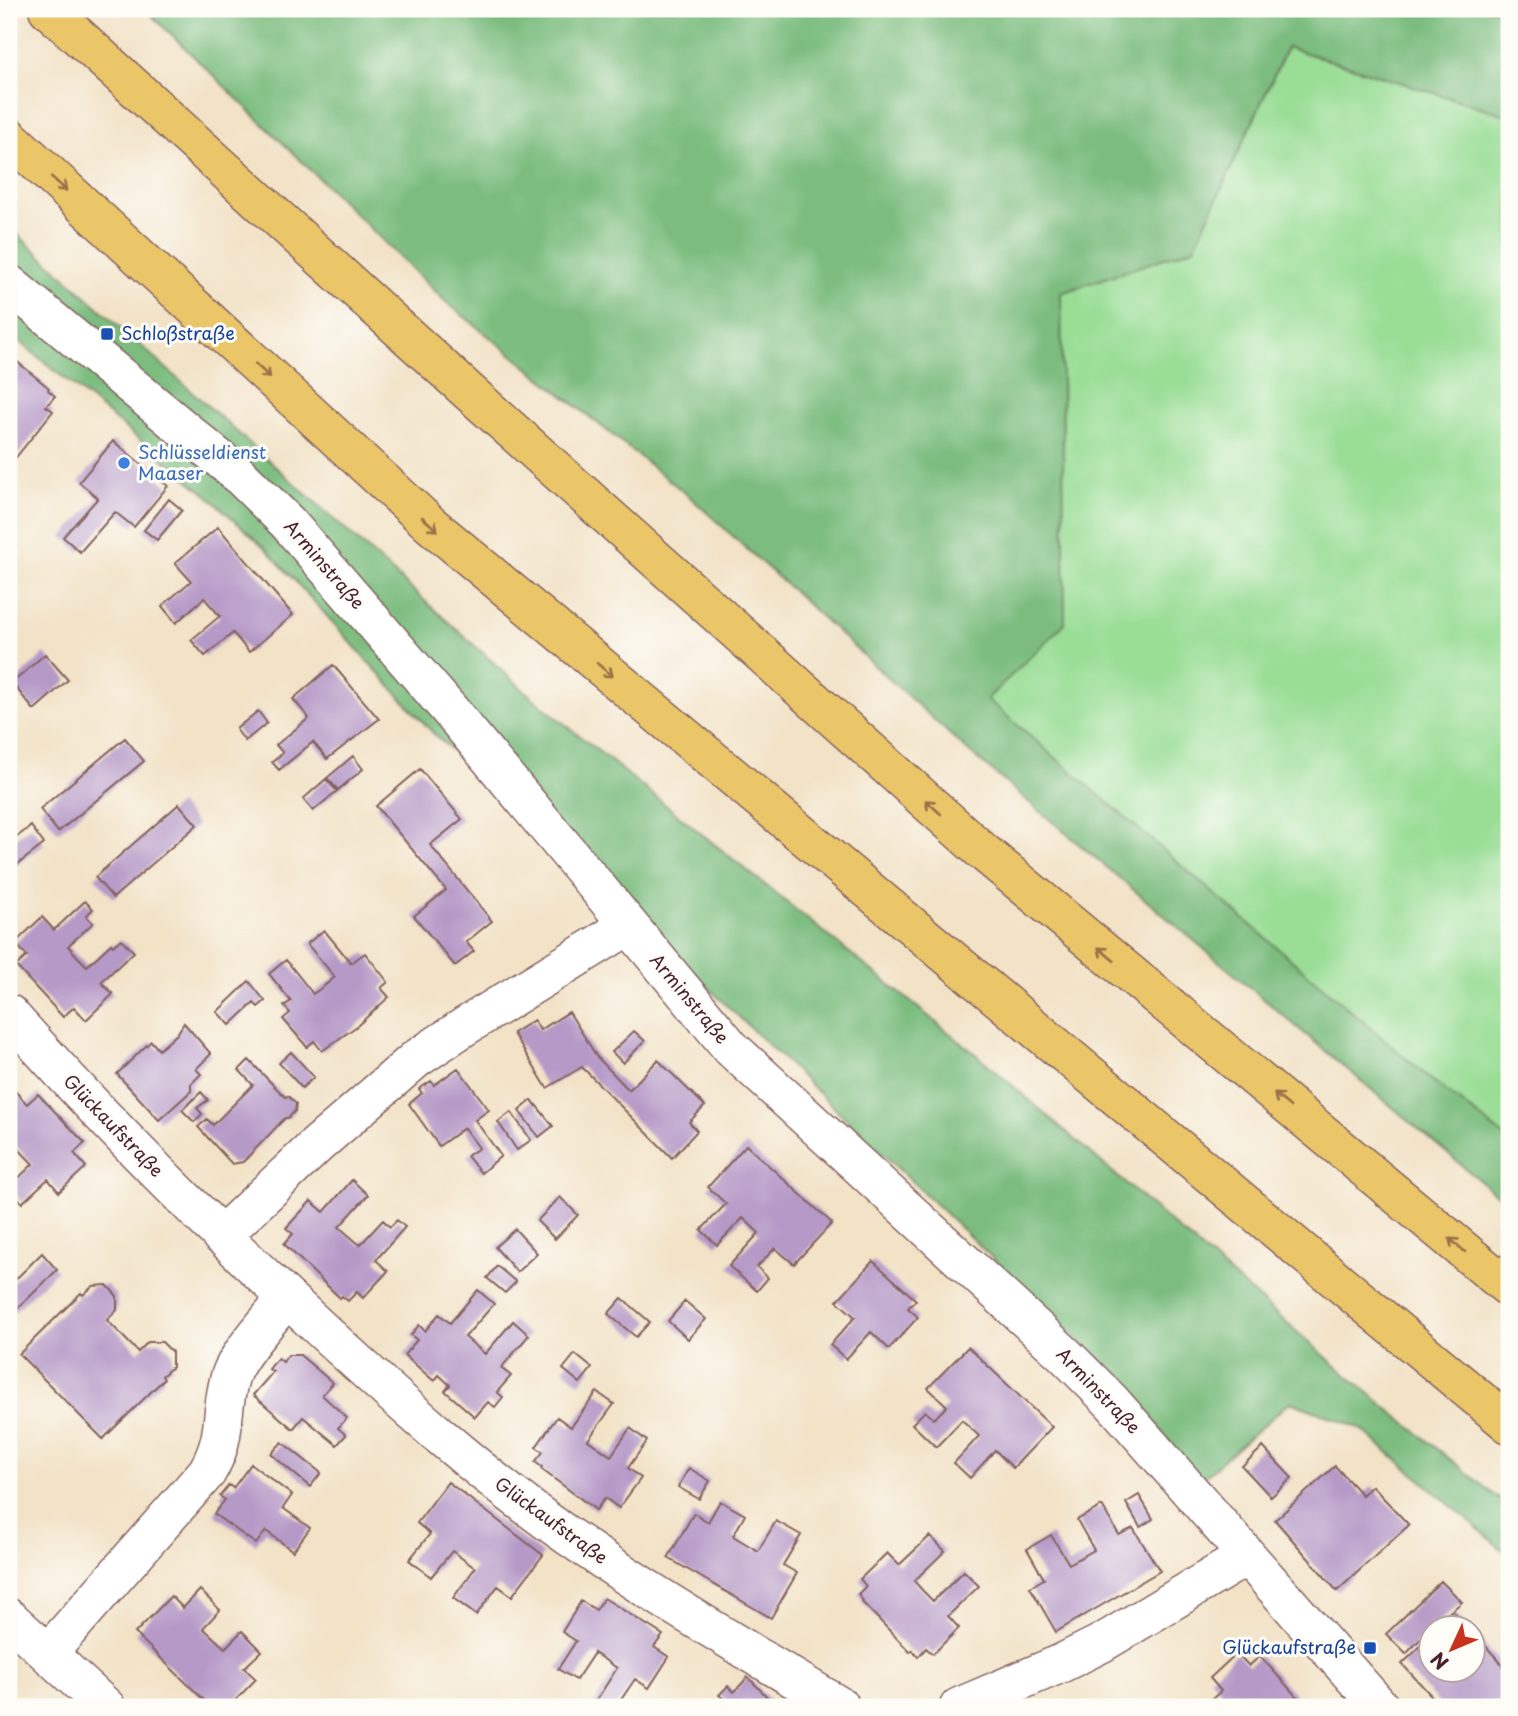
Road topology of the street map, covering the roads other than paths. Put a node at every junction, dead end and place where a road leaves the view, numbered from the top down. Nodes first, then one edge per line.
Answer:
1 (48, 9) edge
2 (9, 137) edge
3 (9, 284) edge
4 (628, 926) junction
5 (9, 1014) edge
6 (221, 1236) junction
7 (1509, 1288) edge
8 (287, 1298) junction
9 (1509, 1424) edge
10 (1247, 1556) junction
11 (9, 1618) edge
12 (48, 1653) junction
13 (106, 1707) edge
14 (841, 1707) edge
15 (959, 1707) edge
16 (1380, 1707) edge

7 -> 1 highway
2 -> 9 highway
3 - 4 street, Arminstraße
4 - 6 street
4 - 10 street, Arminstraße
5 - 6 street, Glückaufstraße
6 - 8 street, Glückaufstraße
8 - 12 street
8 - 14 street, Glückaufstraße
10 - 15 street
10 - 16 street, Arminstraße
11 - 12 street
12 - 13 street

